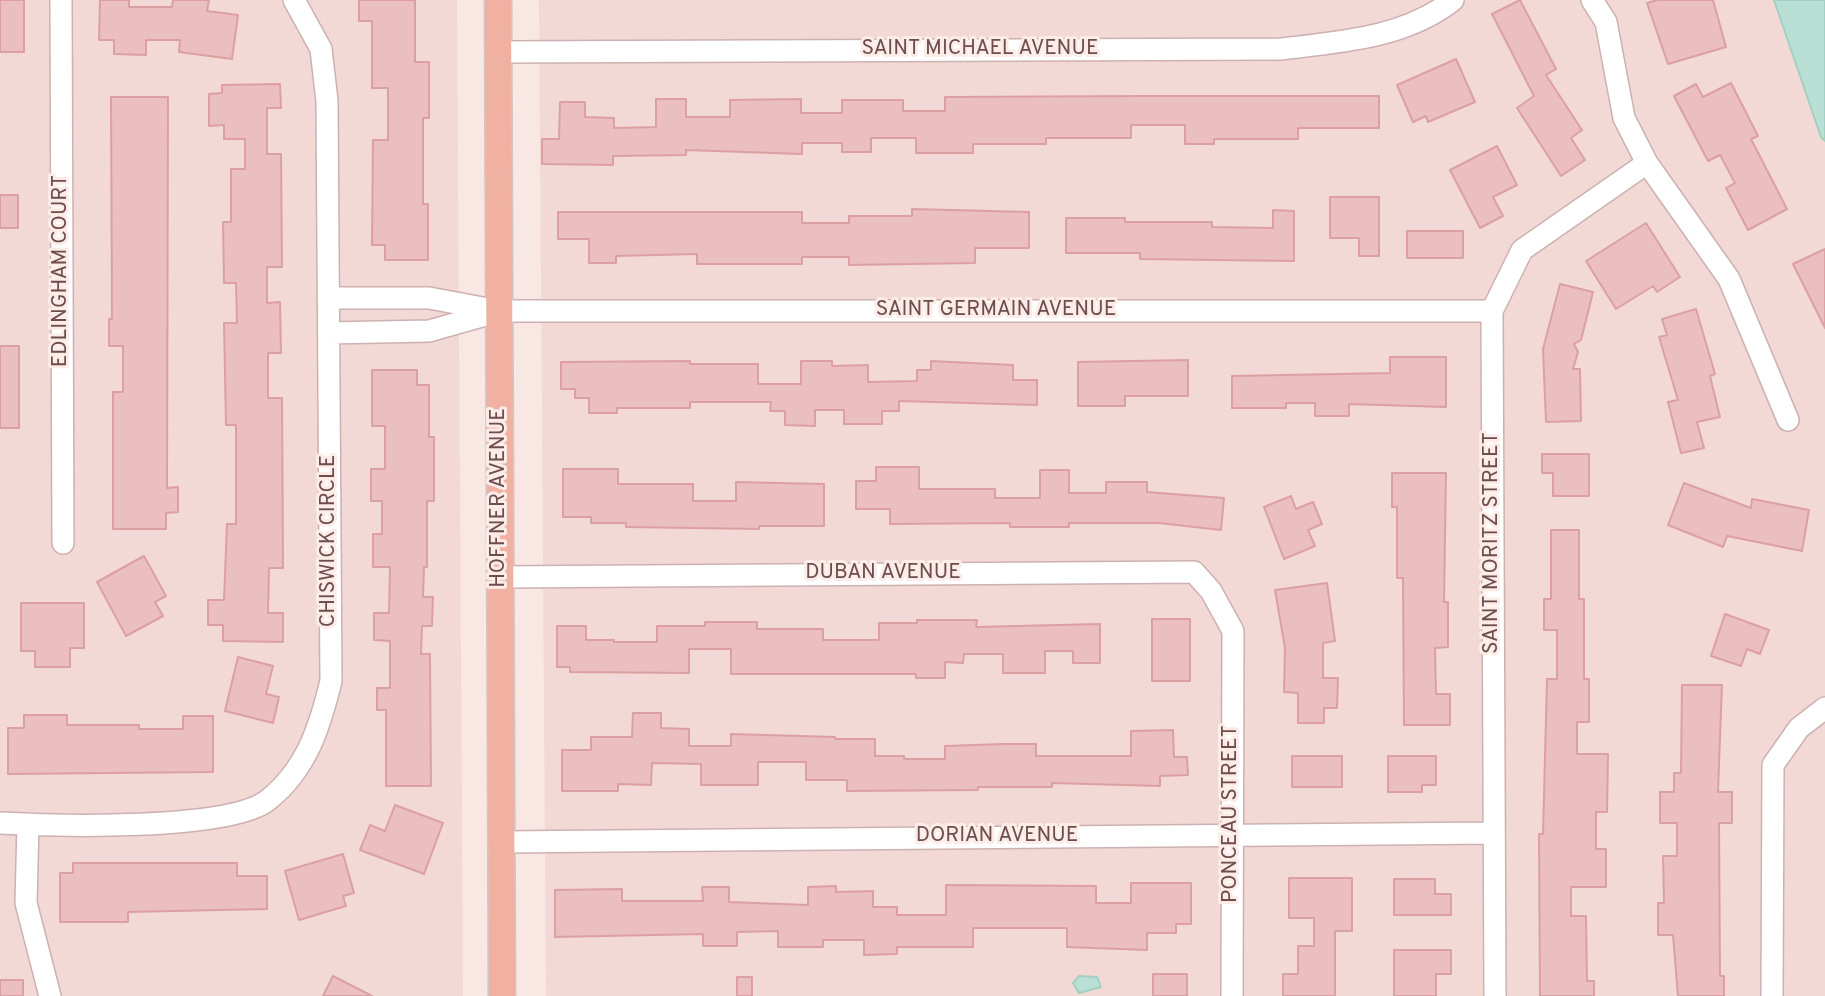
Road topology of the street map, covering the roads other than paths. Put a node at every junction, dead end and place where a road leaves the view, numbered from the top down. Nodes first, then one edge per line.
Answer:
1 (61, 0) edge
2 (294, 0) edge
3 (498, 0) edge
4 (1453, 0) edge
5 (1592, 0) edge
6 (498, 52) junction
7 (1647, 163) junction
8 (330, 298) junction
9 (499, 311) junction
10 (1492, 311) junction
11 (329, 333) junction
12 (1788, 420) dead end
13 (63, 543) dead end
14 (501, 578) junction
15 (1233, 631) joint
16 (1825, 708) edge
17 (0, 823) edge
18 (28, 824) junction
19 (1493, 833) junction
20 (1231, 835) junction
21 (502, 842) junction
22 (50, 996) edge
23 (502, 996) edge
24 (1232, 996) edge
25 (1495, 996) edge
26 (1772, 996) edge

1 - 13 street, EDLINGHAM COURT
2 - 8 street, CHISWICK CIRCLE
3 - 6 main road, HOFFNER AVENUE
4 - 6 street, SAINT MICHAEL AVENUE
5 - 7 street
6 - 9 main road, HOFFNER AVENUE
7 - 10 street, SAINT MORITZ STREET
7 - 12 street
8 - 9 street
8 - 11 street, CHISWICK CIRCLE
9 - 10 street, SAINT GERMAIN AVENUE
9 - 11 street
9 - 14 main road, HOFFNER AVENUE
10 - 19 street, SAINT MORITZ STREET
11 - 18 street, CHISWICK CIRCLE
14 - 15 street, DUBAN AVENUE
14 - 21 main road, HOFFNER AVENUE
15 - 20 street, PONCEAU STREET
16 - 26 street
17 - 18 street, CHISWICK CIRCLE
18 - 22 street
19 - 20 street, DORIAN AVENUE
19 - 25 street, SAINT MORITZ STREET
20 - 21 street, DORIAN AVENUE
20 - 24 street, PONCEAU STREET
21 - 23 main road, HOFFNER AVENUE

